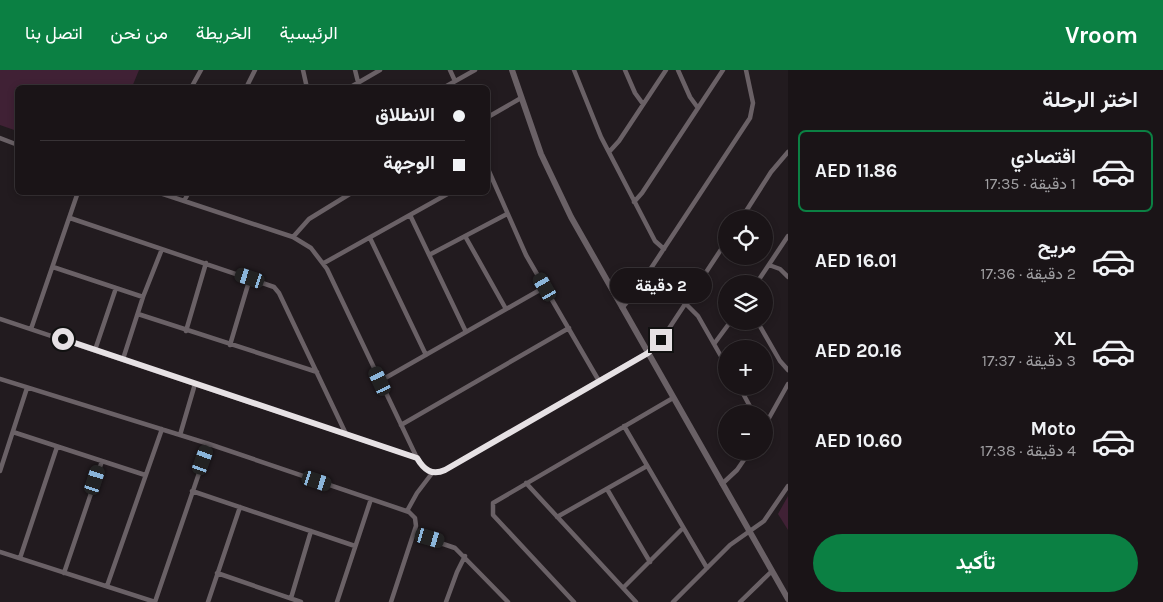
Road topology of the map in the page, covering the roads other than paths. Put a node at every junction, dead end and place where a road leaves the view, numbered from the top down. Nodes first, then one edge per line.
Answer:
1 (201, 70) edge
2 (255, 70) edge
3 (302, 70) edge
4 (355, 70) edge
5 (380, 70) edge
6 (450, 70) edge
7 (475, 70) edge
8 (512, 70) edge
9 (574, 70) edge
10 (626, 70) edge
11 (666, 70) edge
12 (678, 70) edge
13 (723, 70) edge
14 (746, 70) edge
15 (455, 81) junction
16 (358, 82) junction
17 (193, 85) edge
18 (248, 85) edge
19 (306, 85) edge
20 (354, 85) edge
21 (448, 85) edge
22 (521, 98) junction
23 (643, 104) junction
24 (698, 108) junction
25 (490, 116) edge
26 (0, 138) edge
27 (15, 144) edge
28 (609, 152) junction
29 (788, 152) edge
30 (490, 176) edge
31 (77, 195) edge
32 (166, 195) edge
33 (187, 195) edge
34 (348, 195) edge
35 (446, 195) edge
36 (184, 201) junction
37 (634, 202) junction
38 (747, 210) edge
39 (507, 214) junction
40 (410, 215) junction
41 (70, 218) junction
42 (465, 236) junction
43 (788, 236) edge
44 (293, 238) junction
45 (370, 238) junction
46 (162, 249) junction
47 (664, 249) junction
48 (718, 254) edge
49 (429, 255) junction
50 (773, 258) edge
51 (324, 263) junction
52 (206, 264) junction
53 (771, 265) edge
54 (53, 267) junction
55 (788, 277) edge
56 (250, 278) junction
57 (545, 287) junction
58 (116, 288) junction
59 (143, 296) junction
60 (686, 304) junction
61 (622, 308) junction
62 (506, 309) junction
63 (138, 314) junction
64 (0, 319) edge
65 (31, 328) junction
66 (569, 328) junction
67 (725, 330) edge
68 (762, 330) edge
69 (186, 331) junction
70 (466, 332) junction
71 (714, 344) junction
72 (230, 345) junction
73 (95, 350) junction
74 (718, 351) edge
75 (648, 353) junction
76 (426, 355) junction
77 (123, 360) junction
78 (788, 370) edge
79 (317, 372) junction
80 (0, 379) edge
81 (600, 380) junction
82 (380, 381) junction
83 (195, 384) junction
84 (788, 384) edge
85 (27, 388) junction
86 (673, 398) junction
87 (773, 410) edge
88 (401, 425) junction
89 (624, 426) junction
90 (162, 429) junction
91 (12, 432) junction
92 (346, 434) junction
93 (180, 435) junction
94 (209, 444) junction
95 (57, 447) junction
96 (417, 458) junction
97 (744, 460) edge
98 (102, 461) junction
99 (647, 466) junction
100 (0, 471) edge
101 (433, 472) junction
102 (145, 475) junction
103 (526, 483) junction
104 (722, 484) junction
105 (788, 486) edge
106 (607, 489) junction
107 (192, 491) junction
108 (371, 499) junction
109 (240, 507) junction
110 (407, 511) junction
111 (557, 517) junction
112 (683, 528) junction
113 (311, 531) junction
114 (749, 532) junction
115 (414, 534) junction
116 (355, 546) junction
117 (0, 552) edge
118 (465, 556) junction
119 (20, 558) junction
120 (650, 562) junction
121 (707, 568) junction
122 (772, 571) junction
123 (64, 573) junction
124 (217, 573) junction
125 (107, 586) junction
126 (623, 588) junction
127 (291, 598) junction
128 (788, 599) edge
129 (155, 602) edge
130 (208, 602) edge
131 (301, 602) edge
132 (337, 602) edge
133 (391, 602) edge
134 (446, 602) edge
135 (508, 602) edge
136 (574, 602) edge
137 (636, 602) edge
138 (673, 602) edge
139 (740, 602) edge

1 - 17 street
2 - 18 street
3 - 19 street
4 - 16 street
5 - 16 street
6 - 15 street
7 - 15 street
8 - 22 street
9 - 28 street
10 - 23 street
11 - 23 street
12 - 24 street
13 - 24 street
14 - 47 street
15 - 21 street
16 - 20 street
22 - 25 street
22 - 61 street
23 - 28 street
24 - 37 street
26 - 27 street
28 - 37 street
29 - 38 street
30 - 39 street
31 - 41 street
32 - 36 street
33 - 36 street
34 - 44 street
35 - 40 street
36 - 44 street
37 - 47 street
39 - 42 street
39 - 57 street
40 - 45 street
40 - 49 street
41 - 46 street
41 - 54 street
42 - 49 street
42 - 62 street
43 - 50 street
44 - 51 street
45 - 51 street
45 - 76 street
46 - 52 street
46 - 59 street
47 - 61 street
48 - 60 street
49 - 70 street
51 - 82 street
52 - 56 street
52 - 69 street
53 - 55 street
54 - 58 street
54 - 65 street
56 - 72 street
56 - 79 street
57 - 62 street
57 - 66 street
58 - 59 street
58 - 73 street
59 - 63 street
60 - 71 street
60 - 75 street
61 - 75 street
62 - 70 street
63 - 69 street
63 - 77 street
64 - 65 street
65 - 73 street
66 - 81 street
66 - 88 street
67 - 71 street
68 - 78 street
69 - 72 street
70 - 76 street
71 - 74 street
72 - 79 street
73 - 77 street
75 - 81 street
75 - 86 street
76 - 82 street
77 - 83 street
79 - 92 street
80 - 85 street
81 - 101 street
82 - 88 street
83 - 92 street
83 - 93 street
84 - 87 street
85 - 90 street
85 - 91 street
86 - 89 street
86 - 104 street
88 - 96 street
89 - 99 street
89 - 103 street
90 - 93 street
90 - 102 street
91 - 95 street
91 - 100 street
92 - 96 street
93 - 94 street
94 - 107 street
94 - 108 street
95 - 98 street
95 - 119 street
96 - 101 street
97 - 104 street
98 - 102 street
98 - 123 street
99 - 106 street
99 - 112 street
101 - 110 street
102 - 125 street
103 - 111 street
103 - 136 street
104 - 114 street
105 - 114 street
106 - 111 street
106 - 120 street
107 - 109 street
107 - 129 street
108 - 110 street
108 - 116 street
109 - 113 street
109 - 124 street
110 - 115 street
111 - 126 street
112 - 120 street
112 - 121 street
113 - 116 street
113 - 127 street
114 - 121 street
114 - 122 street
115 - 118 street
115 - 133 street
116 - 132 street
117 - 119 street
118 - 134 street
118 - 135 street
119 - 123 street
120 - 126 street
121 - 138 street
122 - 128 street
122 - 139 street
123 - 125 street
124 - 127 street
124 - 130 street
125 - 129 street
126 - 137 street
127 - 131 street

